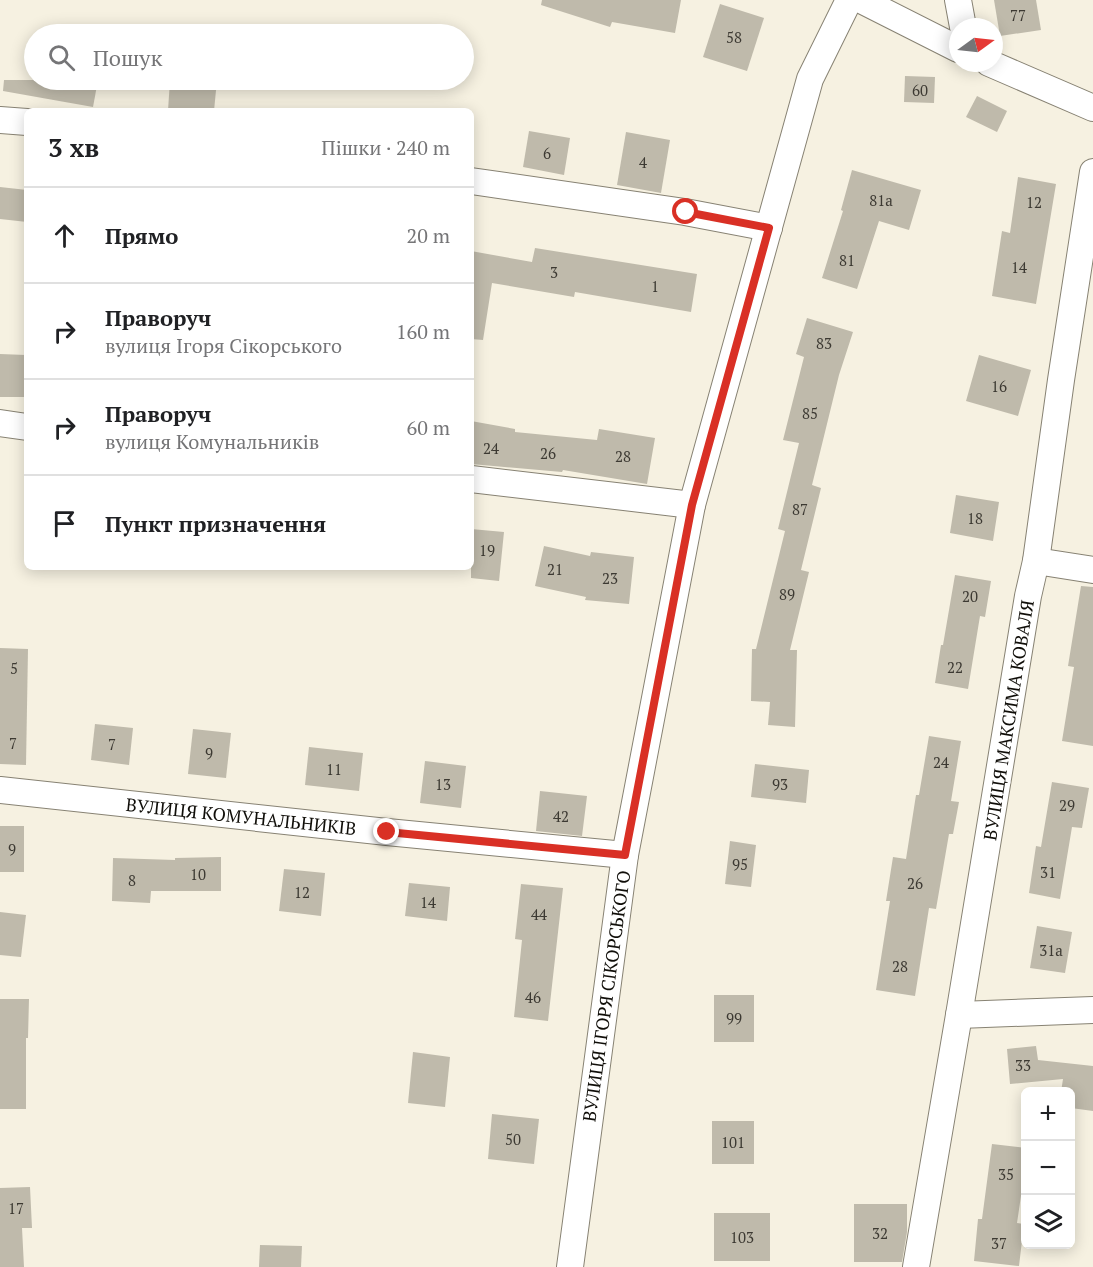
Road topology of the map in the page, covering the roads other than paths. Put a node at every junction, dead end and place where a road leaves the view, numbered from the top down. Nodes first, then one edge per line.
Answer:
1 (849, 0) edge
2 (861, 0) edge
3 (958, 0) edge
4 (961, 18) edge
5 (949, 44) edge
6 (1003, 69) edge
7 (1093, 108) edge
8 (0, 120) edge
9 (24, 122) edge
10 (1093, 172) edge
11 (474, 181) edge
12 (769, 228) junction
13 (0, 423) edge
14 (24, 427) edge
15 (474, 479) edge
16 (692, 505) junction
17 (1036, 561) junction
18 (1093, 570) edge
19 (0, 790) edge
20 (625, 855) junction
21 (1093, 1010) edge
22 (959, 1015) junction
23 (570, 1267) edge
24 (916, 1267) edge

1 - 12 street, ВУЛИЦЯ ІГОРЯ СІКОРСЬКОГО
2 - 5 street
3 - 4 street
6 - 7 street
8 - 9 street
10 - 17 street, ВУЛИЦЯ МАКСИМА КОВАЛЯ
11 - 12 street
12 - 16 street, ВУЛИЦЯ ІГОРЯ СІКОРСЬКОГО
13 - 14 street
15 - 16 street
16 - 20 street, ВУЛИЦЯ ІГОРЯ СІКОРСЬКОГО
17 - 18 street
17 - 22 street, ВУЛИЦЯ МАКСИМА КОВАЛЯ
19 - 20 street, ВУЛИЦЯ КОМУНАЛЬНИКІВ
20 - 23 street, ВУЛИЦЯ ІГОРЯ СІКОРСЬКОГО
21 - 22 street
22 - 24 street, ВУЛИЦЯ МАКСИМА КОВАЛЯ

